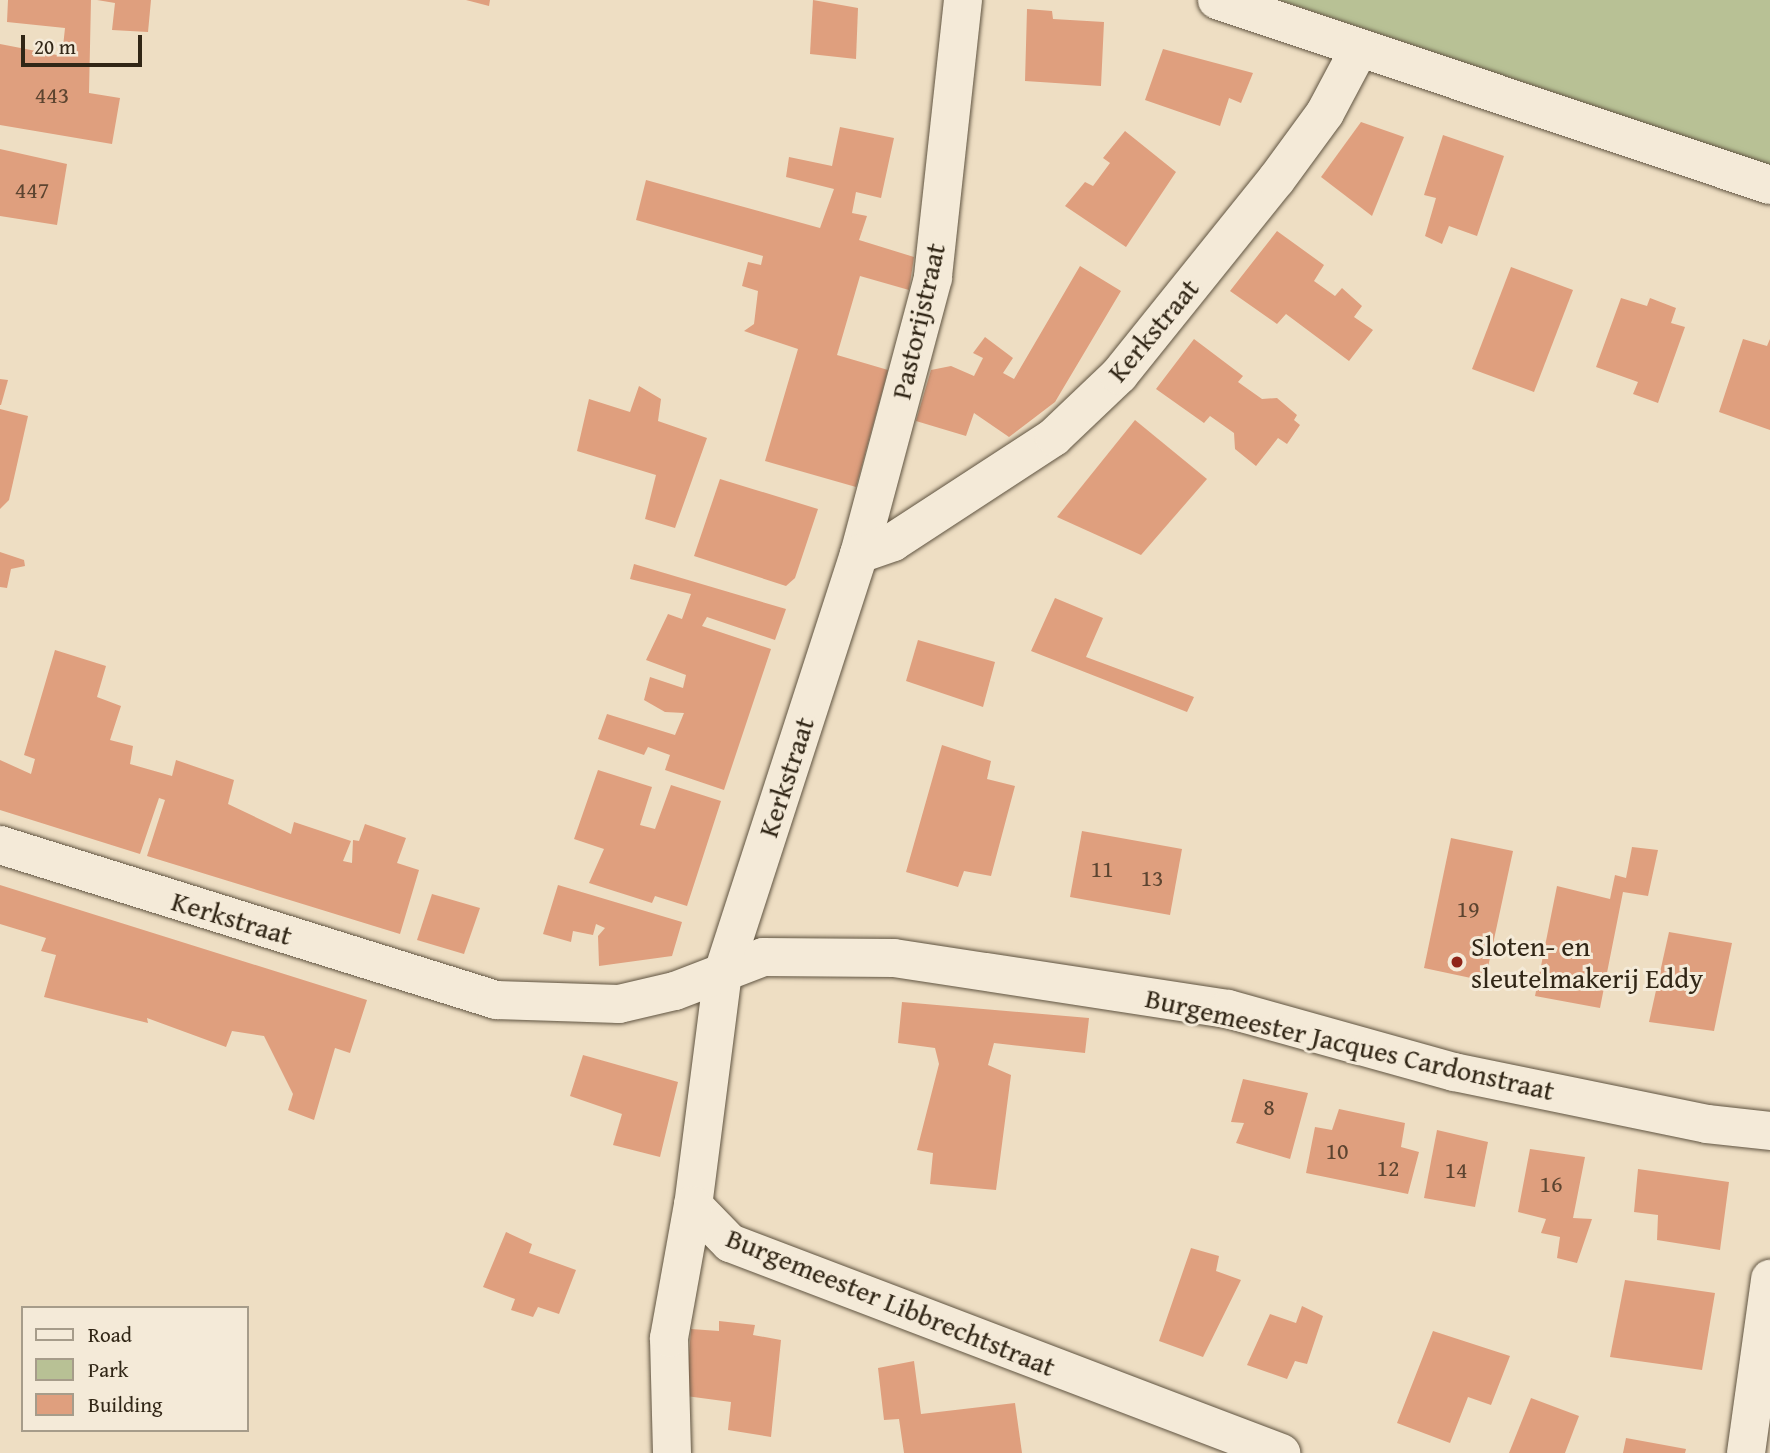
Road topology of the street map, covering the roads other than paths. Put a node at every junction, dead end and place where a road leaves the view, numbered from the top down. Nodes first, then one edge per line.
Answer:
1 (964, 0) edge
2 (1217, 0) edge
3 (1358, 51) junction
4 (1770, 186) edge
5 (859, 554) junction
6 (0, 845) edge
7 (723, 972) junction
8 (1770, 1131) edge
9 (693, 1205) junction
10 (1770, 1279) edge
11 (672, 1453) edge
12 (1281, 1453) edge
13 (1746, 1453) edge

1 - 5 street, Pastorijstraat
2 - 3 street
3 - 4 street
3 - 5 street, Kerkstraat
5 - 7 street, Kerkstraat
6 - 7 street, Kerkstraat
7 - 8 street, Burgemeester Jacques Cardonstraat
7 - 9 street
9 - 11 street
9 - 12 street, Burgemeester Libbrechtstraat
10 - 13 street

